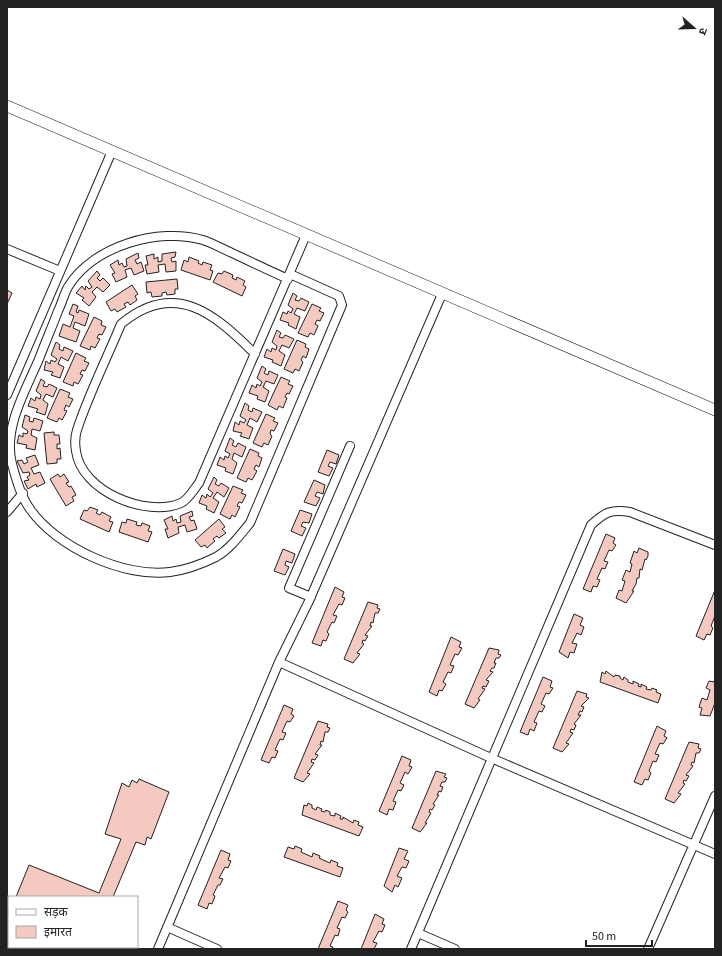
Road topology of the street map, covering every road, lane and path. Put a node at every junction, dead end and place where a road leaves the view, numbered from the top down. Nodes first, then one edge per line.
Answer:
1 (7, 106) edge
2 (112, 151) junction
3 (306, 235) junction
4 (7, 249) edge
5 (60, 271) junction
6 (289, 276) junction
7 (442, 294) junction
8 (255, 354) junction
9 (7, 395) edge
10 (715, 410) edge
11 (350, 446) dead end
12 (22, 493) junction
13 (7, 512) edge
14 (715, 545) edge
15 (311, 597) junction
16 (279, 662) junction
17 (491, 758) junction
18 (715, 796) edge
19 (694, 846) junction
20 (715, 854) edge
21 (167, 927) junction
22 (418, 933) junction
23 (158, 949) edge
24 (217, 949) edge
25 (411, 949) edge
26 (456, 949) edge
27 (648, 949) edge

1 - 2 street
2 - 3 street
2 - 5 street
3 - 6 street
3 - 7 street
4 - 5 street
5 - 9 street
6 - 8 street
6 - 12 street
6 - 12 street
7 - 10 street
7 - 15 street
8 - 8 street
11 - 15 street
12 - 13 street
14 - 17 street
15 - 16 street
16 - 17 street
16 - 21 street
17 - 19 street
17 - 22 street
18 - 19 street
19 - 20 street
19 - 27 street
21 - 23 street
21 - 24 street
22 - 25 street
22 - 26 street

